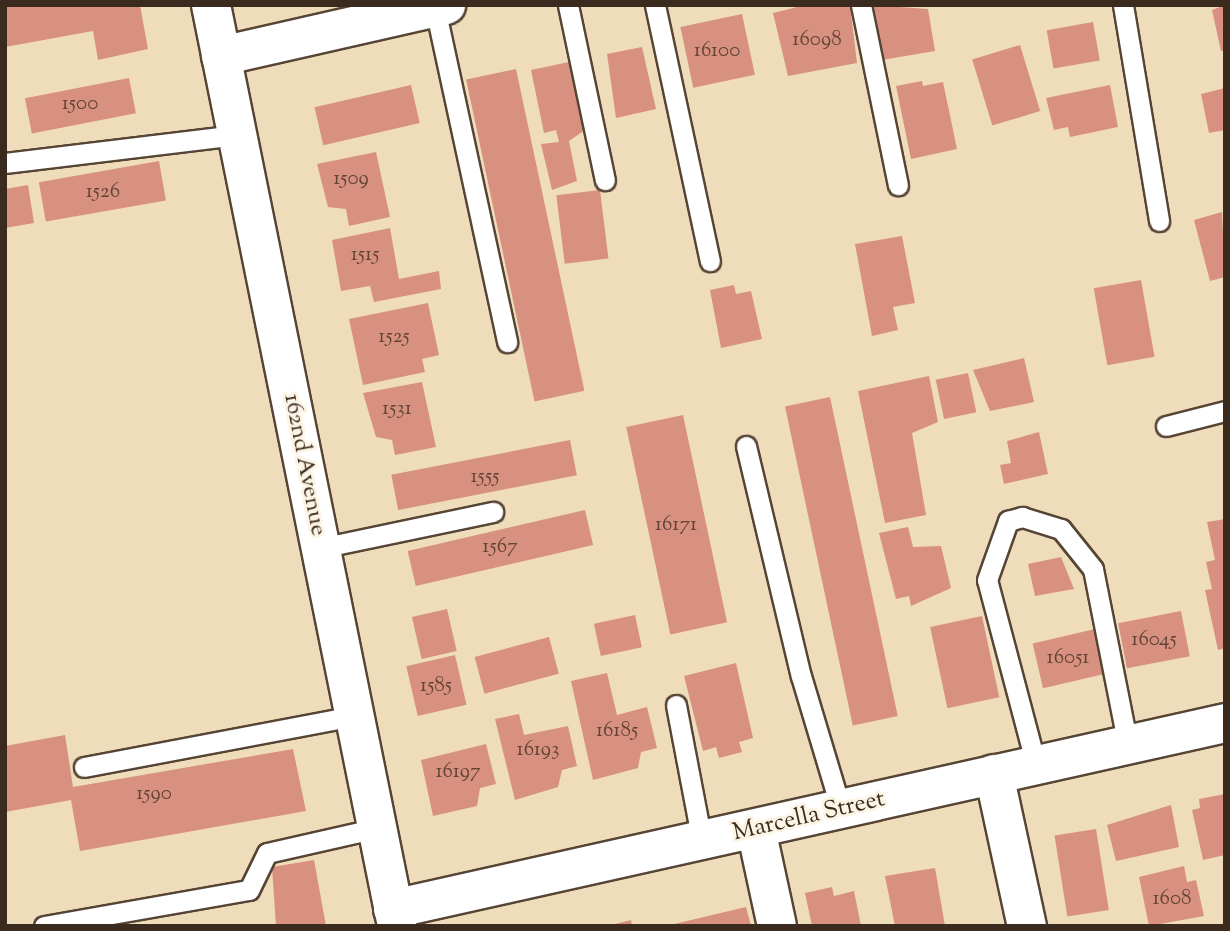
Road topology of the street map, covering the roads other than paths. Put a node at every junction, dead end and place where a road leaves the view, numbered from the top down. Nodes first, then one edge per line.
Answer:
1 (211, 5) edge
2 (568, 5) edge
3 (655, 5) edge
4 (861, 5) edge
5 (1124, 5) edge
6 (441, 7) edge
7 (221, 56) junction
8 (237, 135) junction
9 (5, 163) edge
10 (605, 180) dead end
11 (898, 185) dead end
12 (1159, 221) dead end
13 (710, 261) dead end
14 (507, 342) dead end
15 (1225, 411) edge
16 (1166, 426) dead end
17 (746, 446) dead end
18 (493, 512) dead end
19 (320, 548) junction
20 (676, 705) dead end
21 (354, 716) junction
22 (1225, 723) edge
23 (1128, 745) junction
24 (1036, 765) junction
25 (84, 767) dead end
26 (994, 774) junction
27 (841, 809) junction
28 (377, 828) junction
29 (756, 829) junction
30 (702, 841) junction
31 (395, 918) edge
32 (44, 926) edge
33 (777, 926) edge
34 (1027, 926) edge

1 - 7 street, 162nd Avenue
2 - 10 lane
3 - 13 lane
4 - 11 lane
5 - 12 lane
6 - 7 street
6 - 14 lane
7 - 8 street, 162nd Avenue
8 - 9 lane
8 - 19 street, 162nd Avenue
15 - 16 lane
17 - 27 lane
18 - 19 lane
19 - 21 street, 162nd Avenue
20 - 30 lane
21 - 25 lane
21 - 28 street, 162nd Avenue
22 - 23 street, Marcella Street
23 - 24 street, Marcella Street
23 - 24 lane
24 - 26 street, Marcella Street
26 - 27 street, Marcella Street
26 - 34 street
27 - 29 street, Marcella Street
28 - 31 street, 162nd Avenue
28 - 32 lane
29 - 30 street, Marcella Street
29 - 33 street
30 - 31 street, Marcella Street

